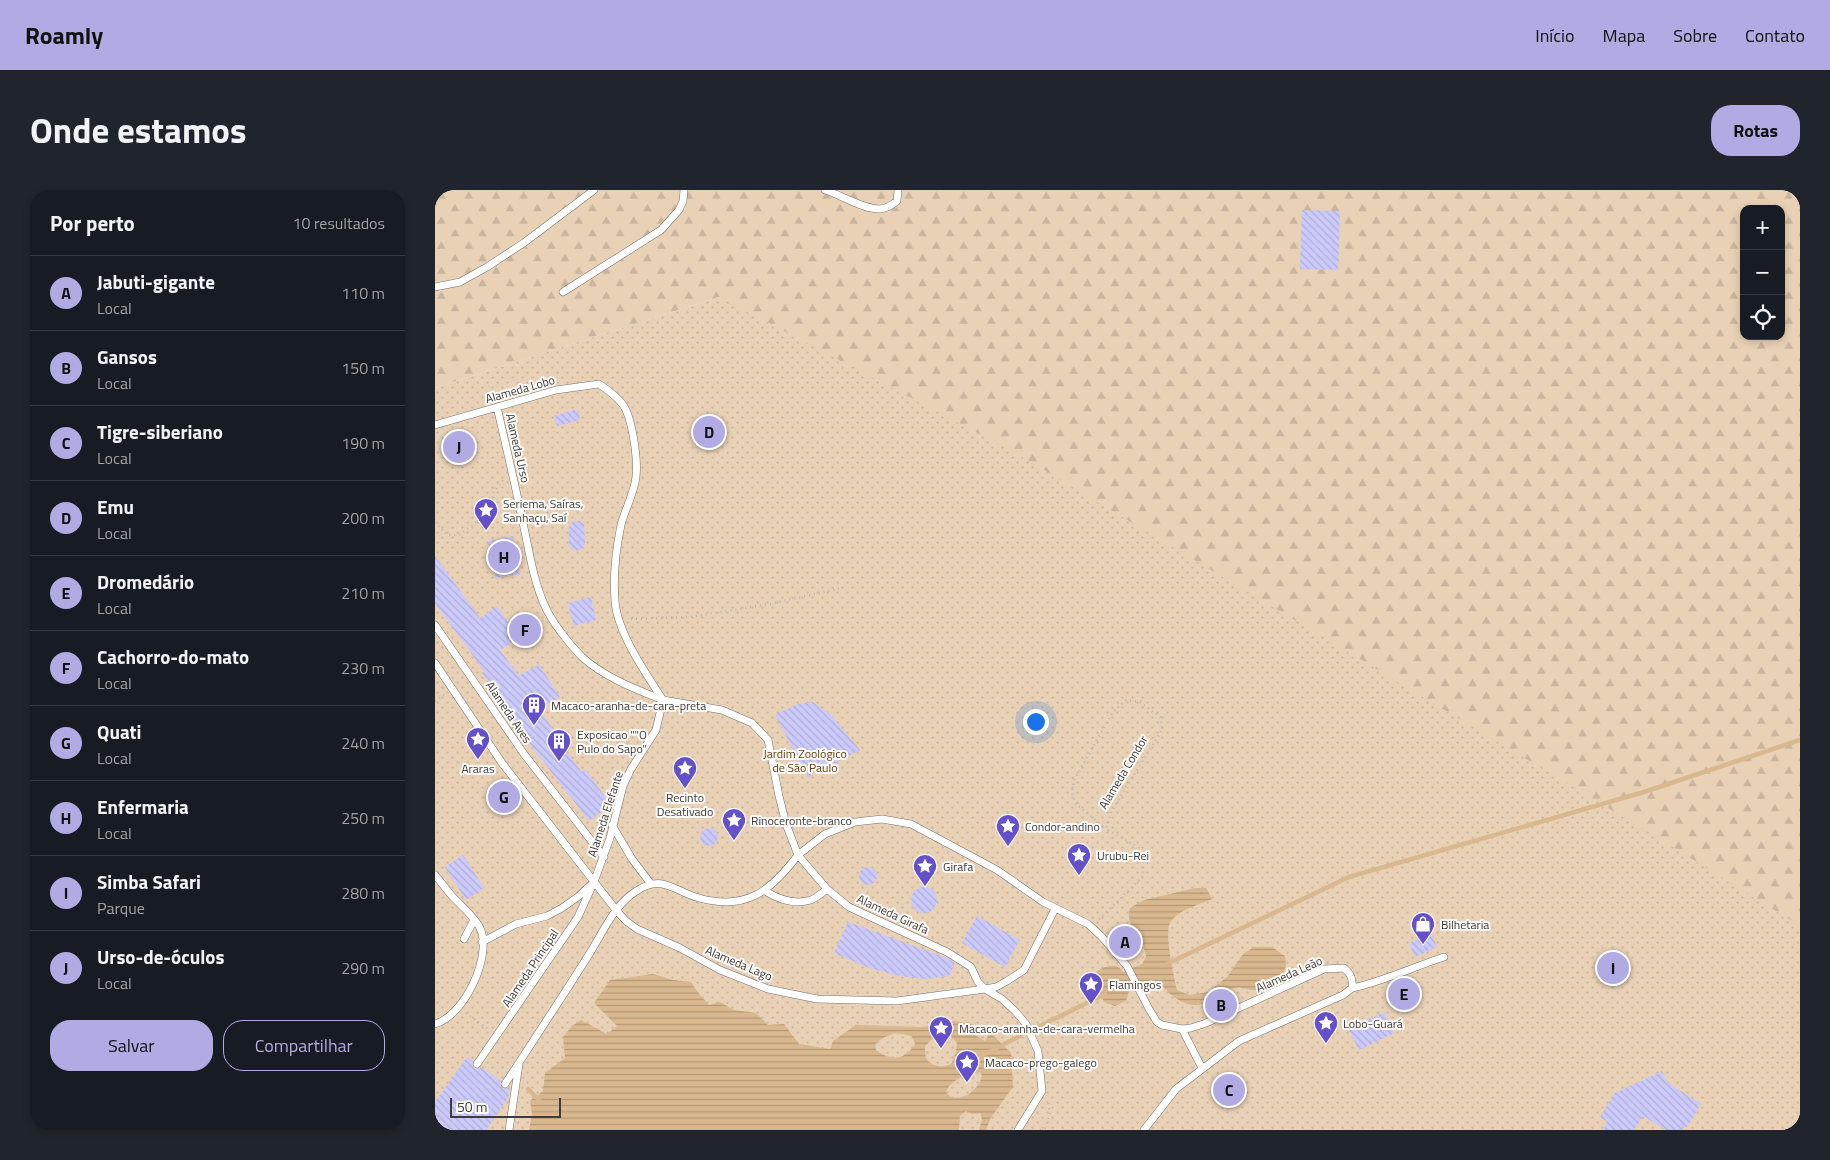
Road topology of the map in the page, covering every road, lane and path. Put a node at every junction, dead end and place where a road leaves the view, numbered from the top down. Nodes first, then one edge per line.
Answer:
1 (594, 190) edge
2 (684, 190) edge
3 (825, 190) edge
4 (898, 190) edge
5 (435, 287) edge
6 (563, 292) dead end
7 (497, 408) junction
8 (435, 425) edge
9 (512, 469) junction
10 (435, 522) edge
11 (841, 588) dead end
12 (619, 620) junction
13 (435, 625) edge
14 (435, 663) edge
15 (663, 700) junction
16 (612, 825) junction
17 (1106, 829) junction
18 (799, 855) junction
19 (604, 857) junction
20 (435, 875) edge
21 (594, 882) junction
22 (651, 884) junction
23 (827, 889) junction
24 (765, 891) junction
25 (1055, 909) junction
26 (616, 910) junction
27 (474, 920) junction
28 (1088, 924) junction
29 (464, 939) dead end
30 (482, 942) junction
31 (1444, 957) dead end
32 (1352, 988) junction
33 (985, 989) junction
34 (459, 1008) junction
35 (435, 1024) edge
36 (1182, 1029) junction
37 (498, 1036) junction
38 (520, 1062) junction
39 (477, 1064) dead end
40 (1202, 1068) junction
41 (505, 1084) dead end
42 (1042, 1091) junction
43 (509, 1130) edge
44 (1018, 1130) edge
45 (1041, 1130) edge
46 (1144, 1130) edge

1 - 5 lane
2 - 6 lane
3 - 4 lane
7 - 8 lane, Alameda Lobo
7 - 9 lane, Alameda Urso
7 - 12 lane, Alameda Lobo
9 - 10 path
9 - 15 lane, Alameda Urso
11 - 12 path
12 - 15 lane, Alameda Lobo
13 - 19 lane, Alameda Aves
14 - 21 lane
15 - 16 lane, Alameda Elefante
15 - 18 lane
16 - 19 lane, Alameda Elefante
16 - 22 lane
17 - 17 path, Alameda Condor
17 - 28 path, Alameda Condor
18 - 23 lane, Alameda Girafa
18 - 24 lane
18 - 25 lane
19 - 21 lane, Alameda Elefante
20 - 27 lane
21 - 26 lane, Alameda Lago
21 - 30 lane, Alameda Elefante
21 - 37 lane, Alameda Principal
22 - 24 lane
22 - 26 lane
23 - 24 lane
23 - 33 lane, Alameda Girafa
25 - 28 lane
25 - 33 lane, Alameda Lago
26 - 33 lane, Alameda Lago
26 - 38 lane
27 - 29 lane
27 - 30 lane
28 - 36 lane, Alameda Leão
30 - 34 lane
31 - 32 lane
32 - 36 lane, Alameda Leão
32 - 40 lane
33 - 42 lane
34 - 35 lane
34 - 37 path
36 - 40 lane
37 - 39 lane, Alameda Principal
38 - 41 lane
38 - 43 lane
40 - 46 lane
42 - 44 lane
42 - 45 path

